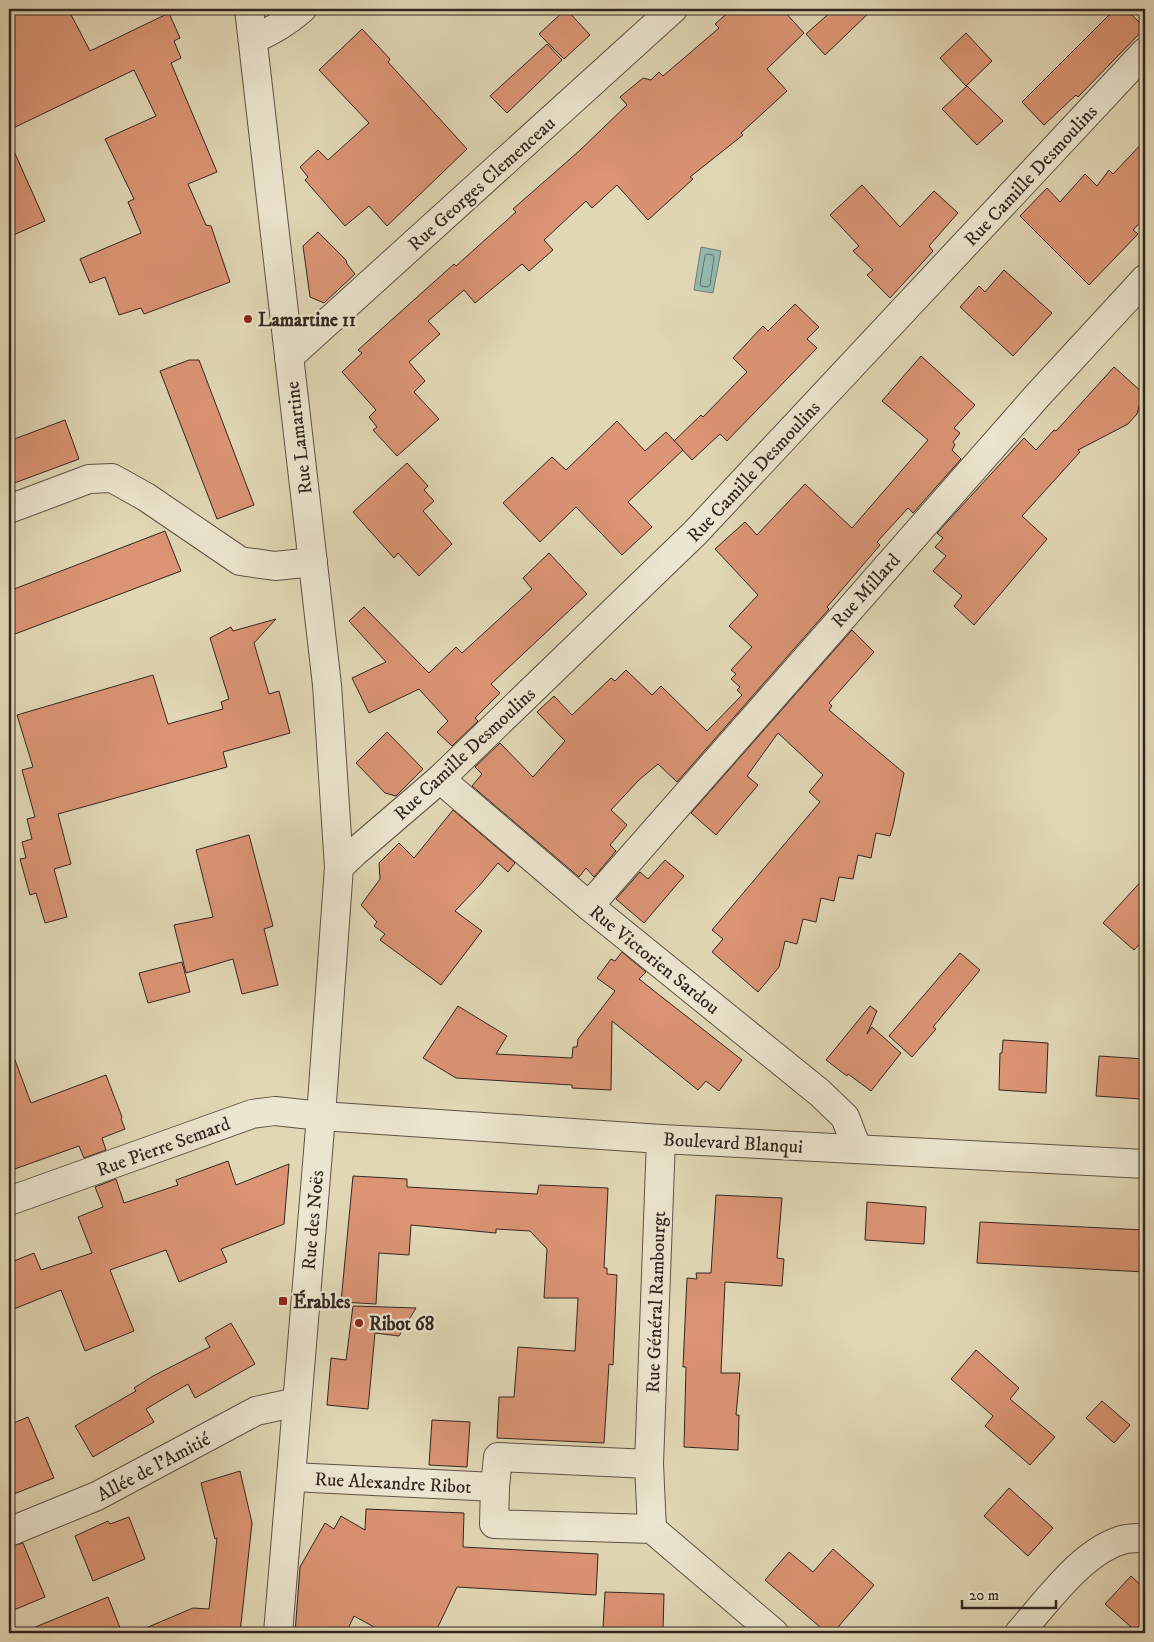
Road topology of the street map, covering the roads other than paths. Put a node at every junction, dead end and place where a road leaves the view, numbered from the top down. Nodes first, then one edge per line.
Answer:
1 (249, 9) edge
2 (302, 9) edge
3 (673, 9) edge
4 (253, 39) junction
5 (1145, 52) edge
6 (1145, 279) edge
7 (289, 357) junction
8 (9, 510) edge
9 (313, 562) junction
10 (440, 779) junction
11 (339, 867) junction
12 (588, 906) junction
13 (321, 1116) junction
14 (660, 1139) junction
15 (856, 1148) junction
16 (1145, 1164) edge
17 (9, 1201) edge
18 (297, 1402) junction
19 (649, 1464) junction
20 (292, 1477) junction
21 (495, 1487) junction
22 (652, 1529) junction
23 (9, 1532) edge
24 (1145, 1538) edge
25 (278, 1633) edge
26 (774, 1633) edge
27 (1019, 1633) edge

1 - 4 street, Rue Lamartine
2 - 4 street
3 - 7 street, Rue Georges Clemenceau
4 - 7 street, Rue Lamartine
5 - 10 street, Rue Camille Desmoulins
6 - 12 street, Rue Millard
7 - 9 street, Rue Lamartine
8 - 9 street
9 - 11 street, Rue Lamartine
10 - 11 street, Rue Camille Desmoulins
10 - 12 street, Rue Victorien Sardou
11 - 13 street, Rue des Noës
12 - 15 street, Rue Victorien Sardou
13 - 14 street, Boulevard Blanqui
13 - 17 street, Rue Pierre Semard
13 - 18 street, Rue des Noës
14 - 15 street, Boulevard Blanqui
14 - 19 street, Rue Général Rambourgt
15 - 16 street, Boulevard Blanqui
18 - 20 street, Rue des Noës
18 - 23 street, Allée de l'Amitié
19 - 21 street, Rue Alexandre Ribot
19 - 22 street
20 - 21 street, Rue Alexandre Ribot
20 - 25 street, Rue des Noës
21 - 22 street, Rue Alexandre Ribot
22 - 26 street
24 - 27 street

